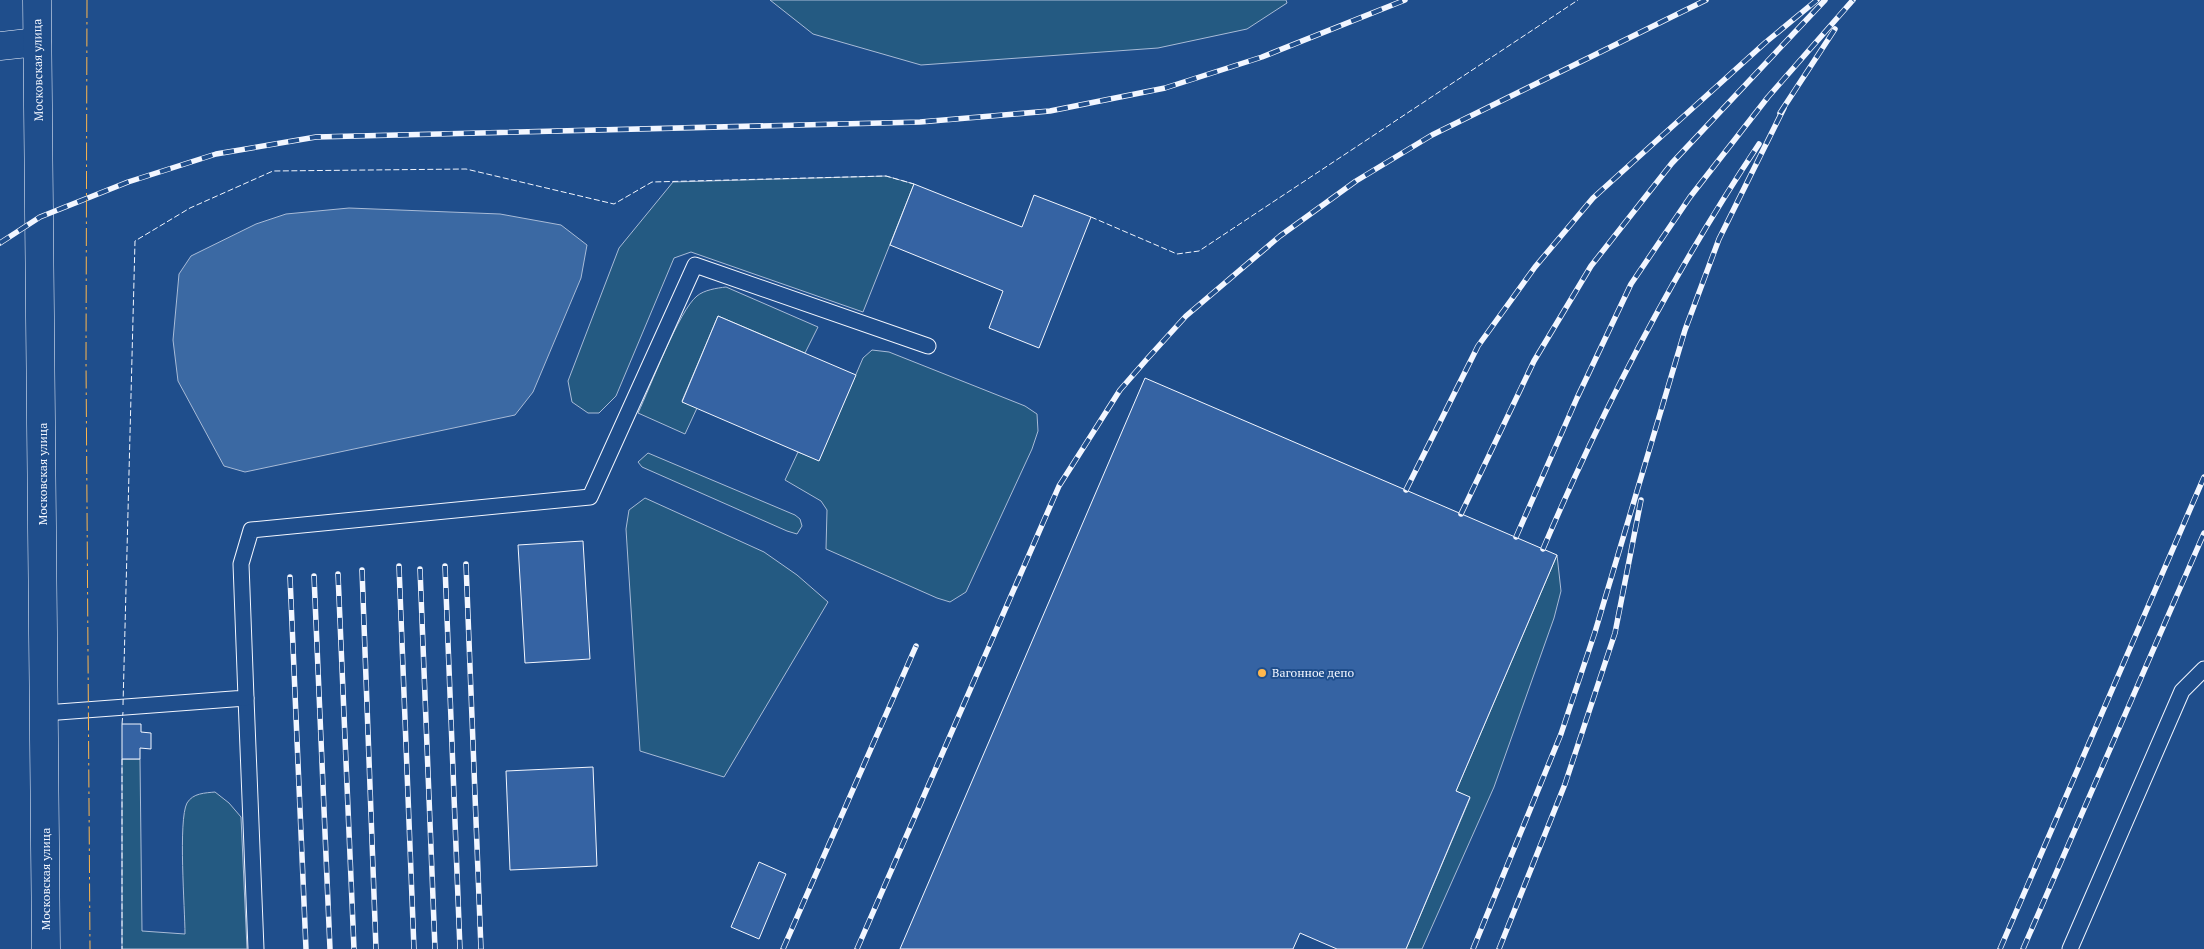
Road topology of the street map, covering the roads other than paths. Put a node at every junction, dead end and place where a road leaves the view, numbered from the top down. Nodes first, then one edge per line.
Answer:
1 (37, 0) edge
2 (37, 42) junction
3 (0, 46) edge
4 (928, 346) dead end
5 (2204, 669) edge
6 (246, 698) junction
7 (44, 713) junction
8 (46, 949) edge
9 (256, 949) edge
10 (2070, 949) edge

1 - 2 street, Московская улица
2 - 3 street
2 - 7 street, Московская улица
4 - 6 lane
5 - 10 lane
6 - 7 lane
6 - 9 lane
7 - 8 street, Московская улица

